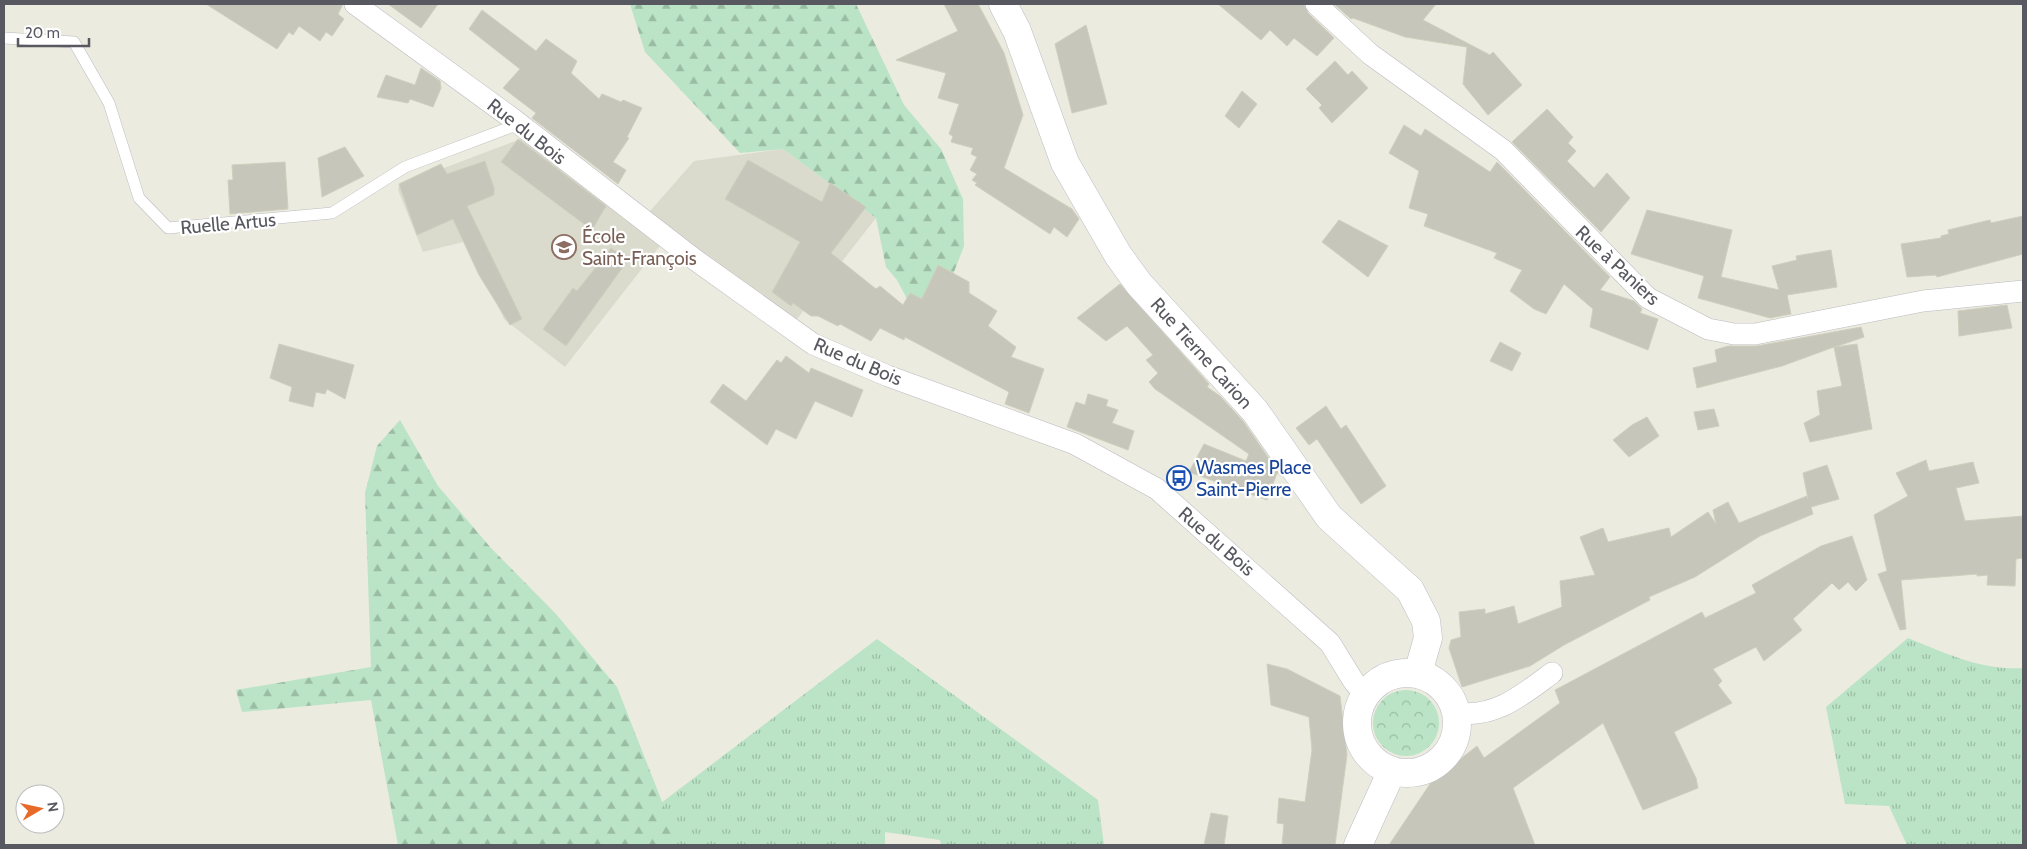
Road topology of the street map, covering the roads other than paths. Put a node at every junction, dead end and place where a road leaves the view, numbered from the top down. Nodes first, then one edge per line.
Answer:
1 (356, 4) edge
2 (1003, 4) edge
3 (1316, 4) edge
4 (4, 38) edge
5 (519, 124) junction
6 (2023, 292) edge
7 (1418, 673) junction
8 (1552, 673) dead end
9 (1364, 693) junction
10 (1456, 713) junction
11 (1391, 773) junction
12 (1358, 845) edge

1 - 5 street, Rue du Bois
2 - 7 street, Rue Tierne Carion
3 - 6 street, Rue à Paniers
4 - 5 lane, Ruelle Artus
5 - 9 street, Rue du Bois
7 - 9 street
7 - 10 street
8 - 10 street
9 - 11 street
10 - 11 street
11 - 12 street

